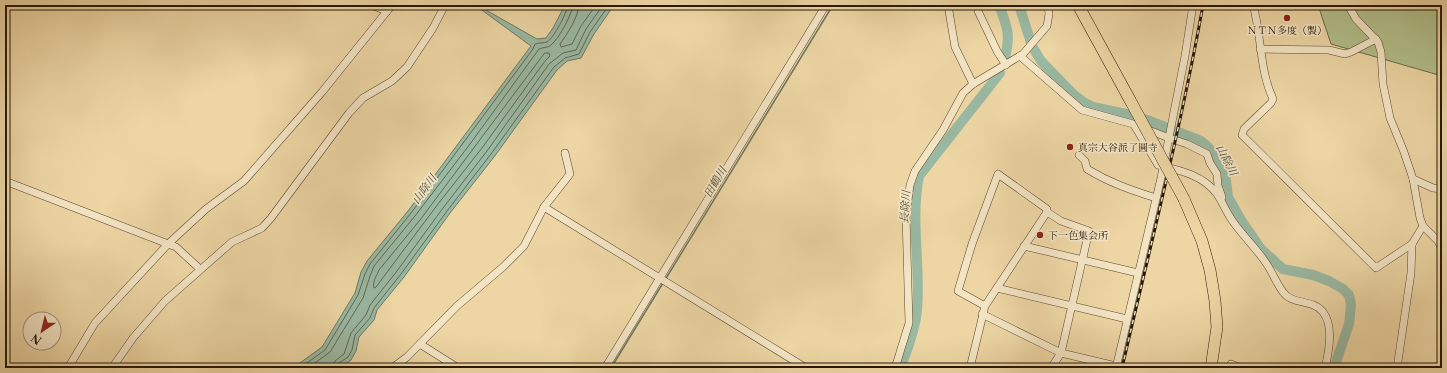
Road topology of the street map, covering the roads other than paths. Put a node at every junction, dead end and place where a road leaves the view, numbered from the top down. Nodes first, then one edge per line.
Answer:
1 (371, 5) edge
2 (445, 5) edge
3 (826, 5) edge
4 (948, 5) edge
5 (1048, 5) edge
6 (1078, 5) edge
7 (1193, 5) edge
8 (1253, 5) edge
9 (1348, 5) edge
10 (389, 8) edge
11 (978, 11) dead end
12 (1376, 39) junction
13 (1260, 49) junction
14 (1022, 55) junction
15 (1006, 65) junction
16 (973, 84) junction
17 (1134, 125) junction
18 (1171, 132) junction
19 (565, 153) dead end
20 (1079, 155) dead end
21 (1163, 166) junction
22 (1413, 179) junction
23 (5, 181) edge
24 (1442, 189) edge
25 (1156, 198) junction
26 (544, 207) junction
27 (1225, 208) junction
28 (1047, 212) junction
29 (1423, 226) junction
30 (168, 244) junction
31 (1412, 244) junction
32 (1024, 246) junction
33 (1442, 249) edge
34 (1082, 259) junction
35 (200, 269) junction
36 (1138, 273) junction
37 (662, 281) junction
38 (997, 288) junction
39 (985, 306) junction
40 (1072, 307) junction
41 (982, 314) junction
42 (1127, 319) junction
43 (420, 344) junction
44 (1061, 352) junction
45 (1231, 364) dead end
46 (1116, 367) edge
47 (68, 368) edge
48 (112, 368) edge
49 (392, 368) edge
50 (458, 368) edge
51 (605, 368) edge
52 (806, 368) edge
53 (894, 368) edge
54 (970, 368) edge
55 (1051, 368) edge
56 (1211, 368) edge
57 (1241, 368) edge
58 (1325, 368) edge
59 (1398, 368) edge

1 - 10 street
2 - 35 street
3 - 37 street
4 - 16 street
5 - 14 street
6 - 56 highway, bridge
7 - 18 street
8 - 13 street
9 - 12 street
10 - 30 street
11 - 15 street
12 - 13 street
12 - 22 street
13 - 31 street
14 - 15 street
14 - 17 street
15 - 16 street
16 - 53 street
17 - 18 street
17 - 21 street
18 - 21 street
18 - 27 street
19 - 26 street
20 - 25 street
21 - 25 street
21 - 27 street
22 - 24 street
22 - 29 street
23 - 30 street
25 - 36 street
26 - 37 street
26 - 43 street
27 - 58 street
28 - 32 street
28 - 34 street
28 - 39 street
29 - 31 street
29 - 33 street
30 - 35 street
30 - 47 street
31 - 59 street
32 - 34 street
32 - 38 street
34 - 36 street
34 - 40 street
35 - 48 street
36 - 42 street
37 - 51 street
37 - 52 street
38 - 39 street
38 - 40 street
39 - 41 street
40 - 42 street
40 - 44 street
41 - 44 street
41 - 54 street
42 - 46 street
43 - 49 street
43 - 50 street
44 - 46 street
44 - 55 street
45 - 57 street

